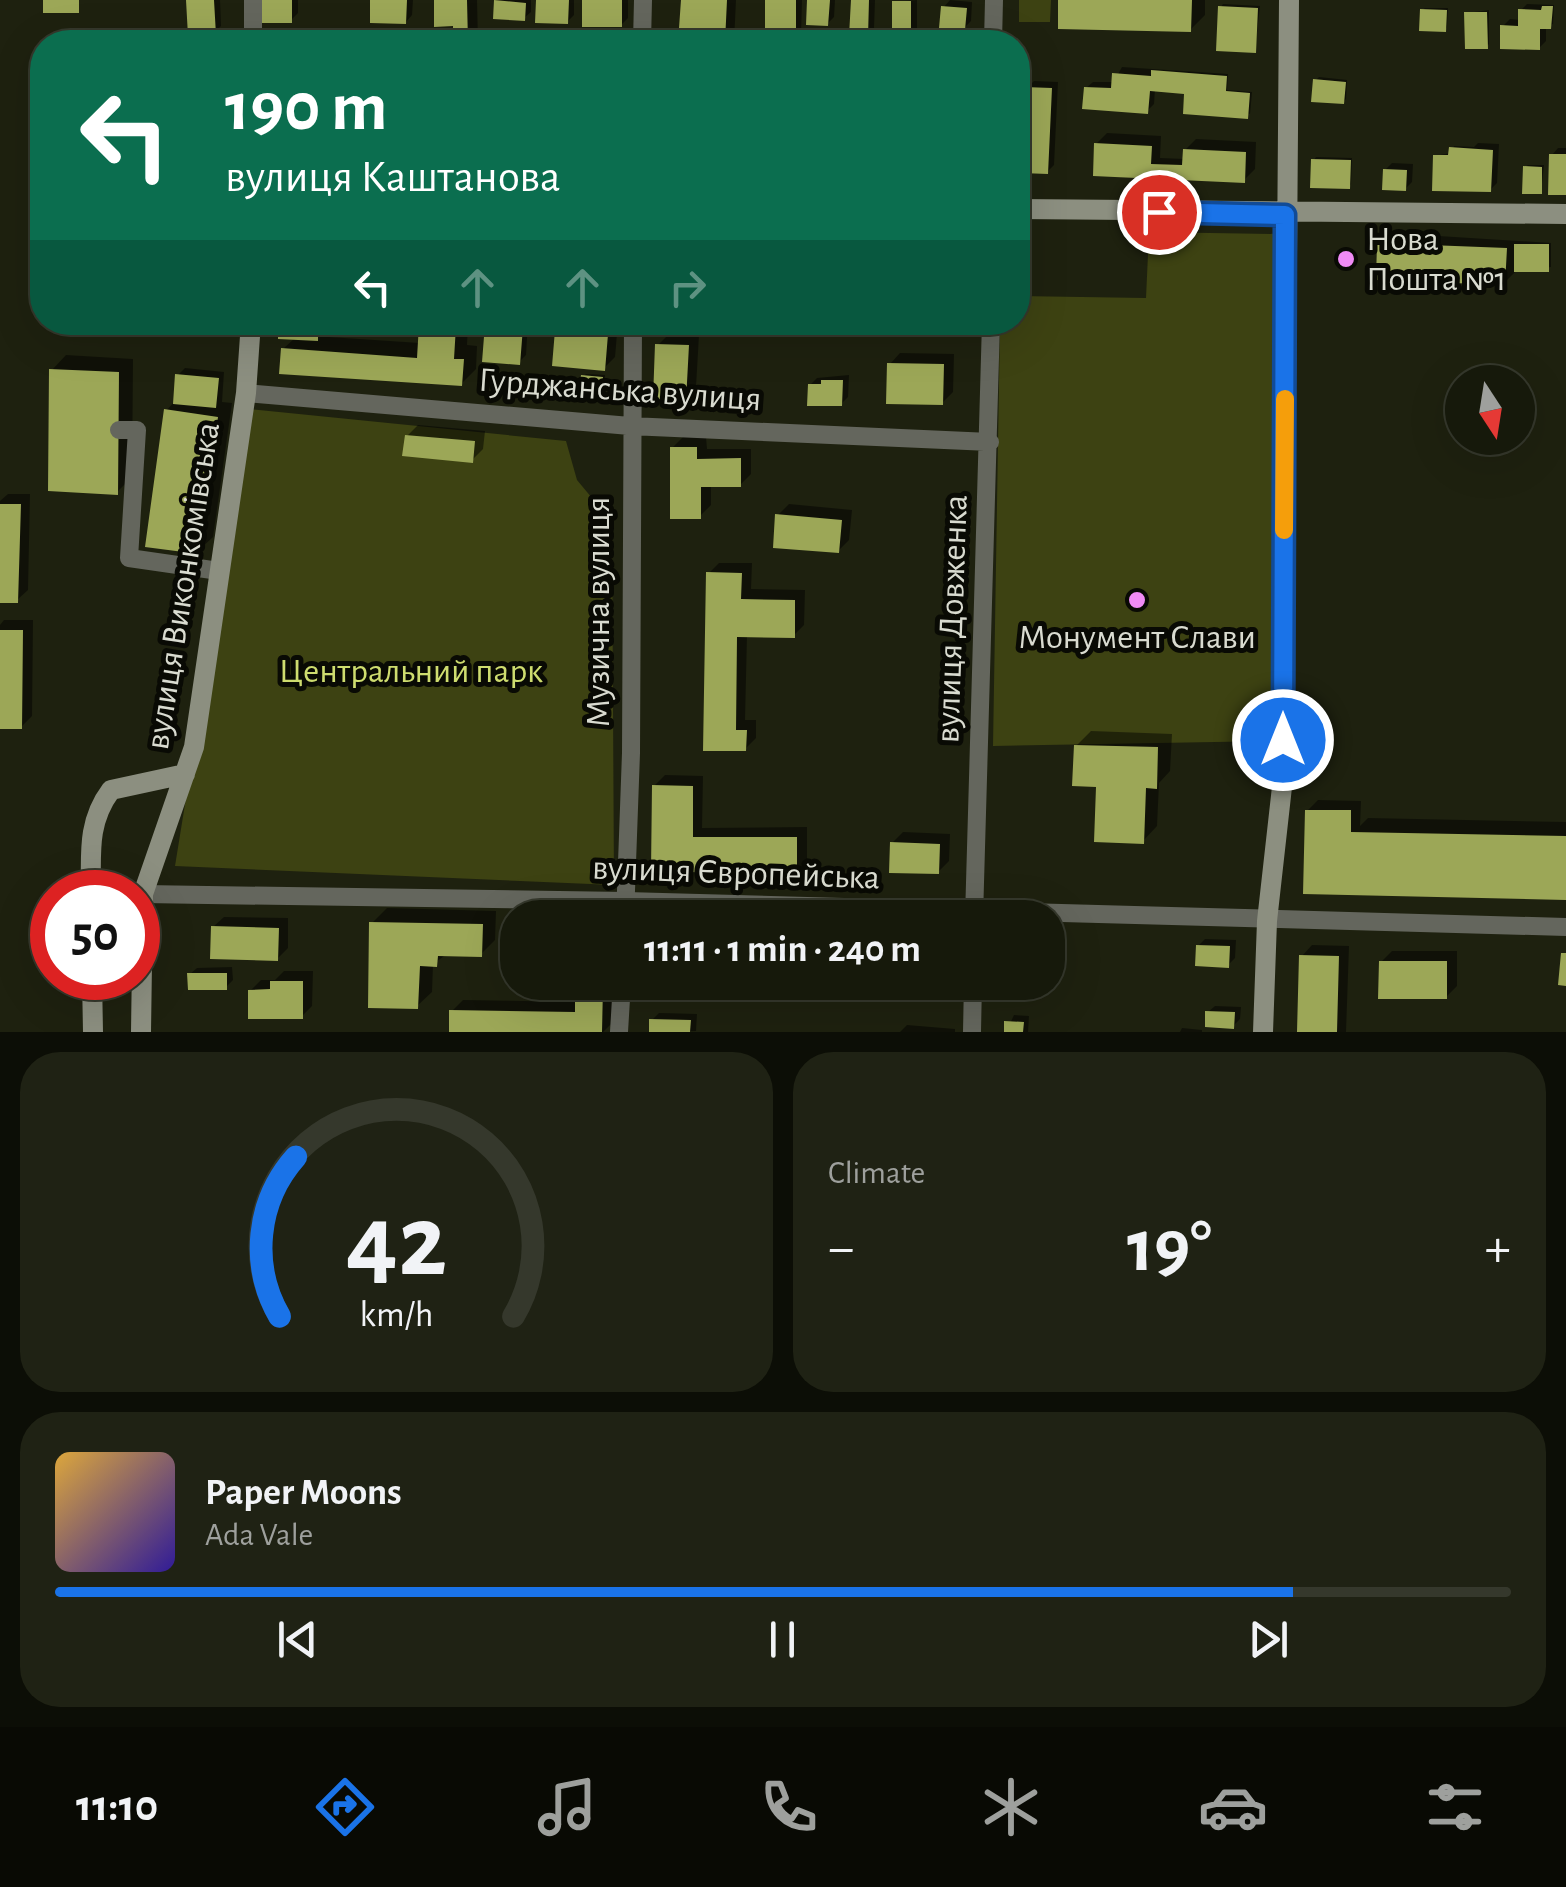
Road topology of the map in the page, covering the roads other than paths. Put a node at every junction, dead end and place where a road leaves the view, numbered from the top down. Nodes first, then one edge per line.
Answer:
1 (253, 0) edge
2 (643, 0) edge
3 (994, 0) edge
4 (1289, 0) edge
5 (253, 30) edge
6 (642, 30) edge
7 (993, 30) edge
8 (1030, 209) edge
9 (1566, 214) edge
10 (1285, 215) junction
11 (250, 335) edge
12 (633, 335) edge
13 (991, 335) edge
14 (246, 394) junction
15 (630, 426) junction
16 (119, 430) dead end
17 (990, 442) junction
18 (219, 571) junction
19 (184, 774) junction
20 (91, 870) edge
21 (151, 870) edge
22 (160, 895) edge
23 (625, 900) edge
24 (975, 900) edge
25 (500, 906) edge
26 (1065, 917) edge
27 (1267, 921) junction
28 (1566, 927) edge
29 (92, 1000) edge
30 (141, 1000) edge
31 (621, 1000) edge
32 (973, 1000) edge
33 (93, 1032) edge
34 (141, 1032) edge
35 (619, 1032) edge
36 (972, 1032) edge
37 (1263, 1032) edge

1 - 5 street
2 - 6 street
3 - 7 street
4 - 10 street
8 - 10 street
9 - 10 street
10 - 27 street
11 - 14 street, вулиця Виконкомівська
12 - 15 street, Музична вулиця
13 - 17 street, вулиця Довженка
14 - 15 street, Гурджанська вулиця
14 - 18 street, вулиця Виконкомівська
15 - 17 street, Гурджанська вулиця
15 - 23 street, Музична вулиця
16 - 18 street
17 - 24 street, вулиця Довженка
18 - 19 street, вулиця Виконкомівська
19 - 20 street
19 - 21 street, вулиця Виконкомівська
22 - 25 street, вулиця Європейська
26 - 27 street, вулиця Європейська
27 - 28 street, вулиця Європейська
27 - 37 street
29 - 33 street
30 - 34 street, вулиця Виконкомівська
31 - 35 street
32 - 36 street

